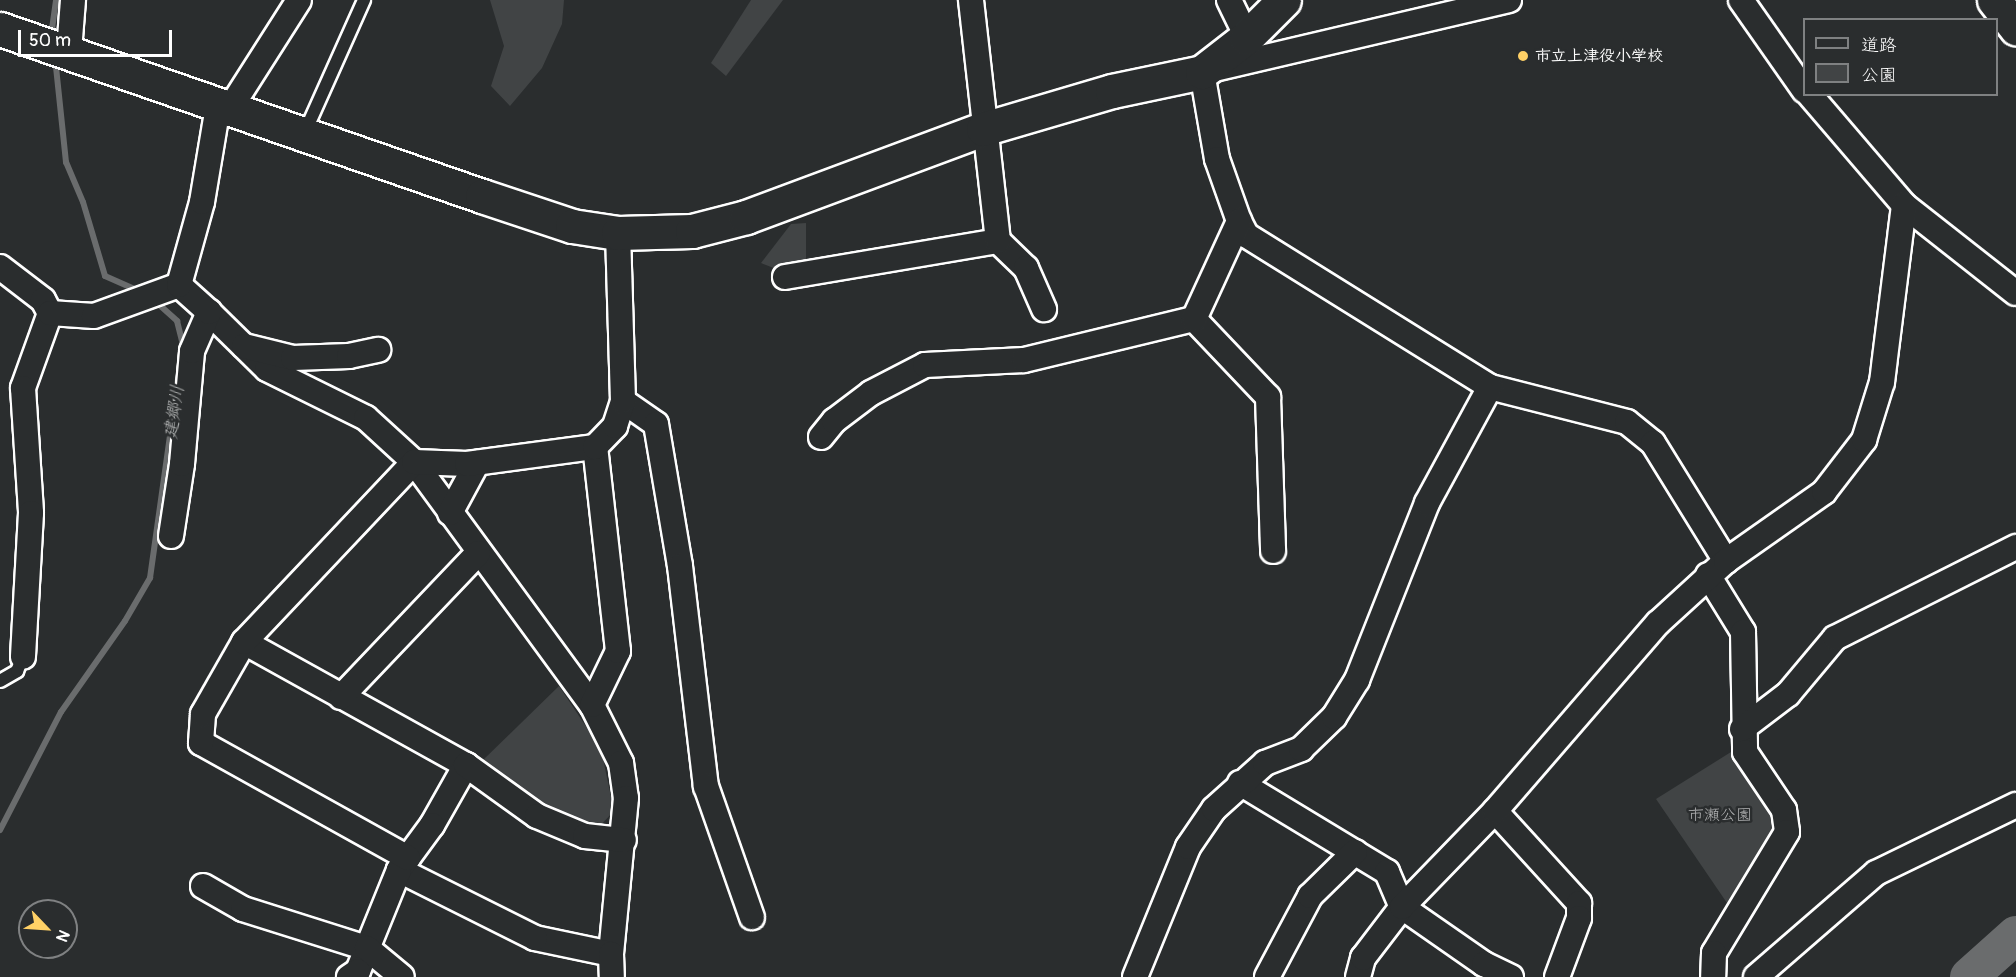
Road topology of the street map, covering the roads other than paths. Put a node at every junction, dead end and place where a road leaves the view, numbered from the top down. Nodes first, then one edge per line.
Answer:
1 (73, 0) edge
2 (299, 0) edge
3 (364, 0) edge
4 (970, 0) edge
5 (1229, 0) edge
6 (1284, 0) edge
7 (1509, 0) edge
8 (1741, 0) edge
9 (1994, 0) edge
10 (2016, 28) edge
11 (0, 29) edge
12 (1248, 37) junction
13 (57, 47) junction
14 (1202, 72) junction
15 (1803, 89) edge
16 (1811, 96) edge
17 (223, 108) junction
18 (983, 129) junction
19 (303, 136) junction
20 (1904, 205) junction
21 (1239, 221) junction
22 (618, 233) junction
23 (998, 241) junction
24 (0, 267) edge
25 (785, 277) dead end
26 (175, 287) junction
27 (2016, 293) edge
28 (1044, 309) dead end
29 (209, 312) junction
30 (50, 313) junction
31 (1194, 319) junction
32 (244, 346) junction
33 (378, 350) dead end
34 (1490, 387) junction
35 (623, 401) junction
36 (821, 437) dead end
37 (595, 447) junction
38 (414, 462) junction
39 (477, 463) junction
40 (450, 513) junction
41 (171, 537) dead end
42 (2016, 547) edge
43 (1273, 551) dead end
44 (478, 553) junction
45 (1717, 568) junction
46 (244, 642) junction
47 (23, 657) joint
48 (0, 681) edge
49 (341, 698) junction
50 (592, 705) junction
51 (1742, 729) junction
52 (466, 765) junction
53 (1240, 783) junction
54 (2016, 805) edge
55 (1495, 810) junction
56 (624, 840) junction
57 (1355, 852) junction
58 (403, 864) junction
59 (203, 886) dead end
60 (1402, 907) junction
61 (752, 917) dead end
62 (367, 948) junction
63 (611, 965) edge
64 (350, 977) edge
65 (402, 977) edge
66 (1135, 977) edge
67 (1267, 977) edge
68 (1358, 977) edge
69 (1511, 977) edge
70 (1557, 977) edge
71 (1713, 977) edge
72 (1756, 977) edge

1 - 13 street
2 - 17 street
3 - 19 lane
4 - 18 street
5 - 12 street
6 - 12 main road
7 - 14 street
8 - 15 street
9 - 10 main road
11 - 13 main road
12 - 14 main road
13 - 17 main road
14 - 18 main road
14 - 21 street
16 - 20 street
17 - 19 main road
17 - 26 street
18 - 22 main road
18 - 23 street
19 - 22 main road
20 - 27 street
20 - 45 street
21 - 31 street
21 - 34 street
22 - 35 street
23 - 25 street
23 - 28 street
24 - 30 street
26 - 29 street
26 - 30 street
29 - 32 street
29 - 41 street
30 - 47 street
31 - 36 street
31 - 43 street
32 - 33 street
32 - 38 street
34 - 45 street
34 - 53 street
35 - 37 street
35 - 61 street
37 - 39 street
37 - 50 street
38 - 39 street
38 - 40 street
38 - 46 street
39 - 40 street
40 - 44 street
42 - 51 street
44 - 49 street
44 - 50 street
45 - 51 street
45 - 55 street
46 - 49 street
46 - 58 street
47 - 48 lane
49 - 52 street
50 - 56 street
51 - 71 street
52 - 56 street
52 - 58 street
53 - 57 street
53 - 66 street
54 - 72 street
55 - 60 street
55 - 70 street
56 - 63 street
57 - 60 street
57 - 67 street
58 - 62 street
58 - 63 street
59 - 62 street
60 - 68 street
60 - 69 street
62 - 64 street
62 - 65 street

